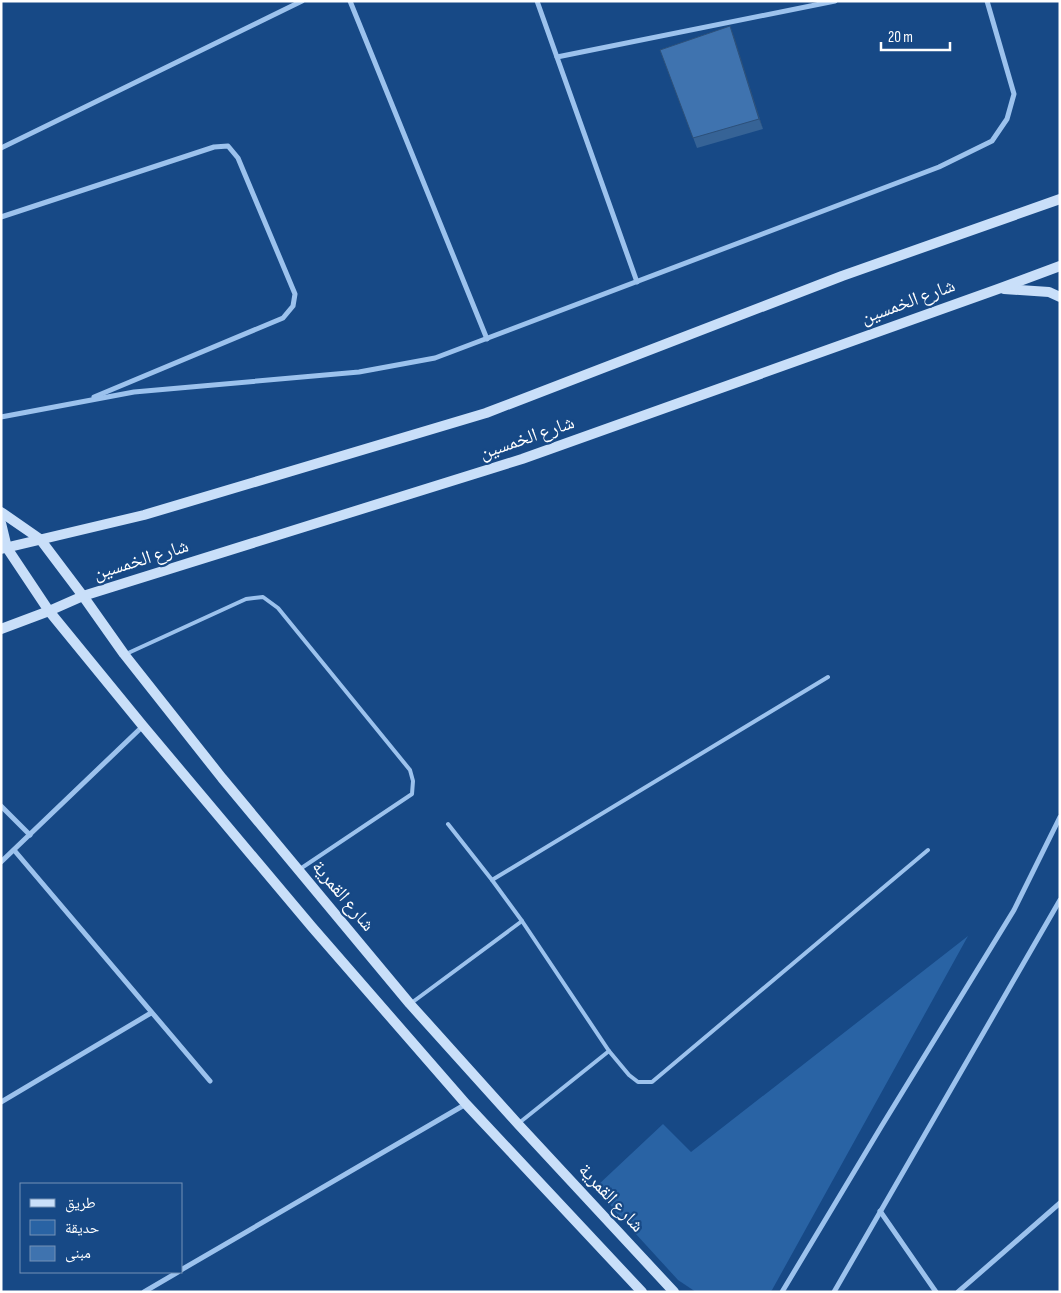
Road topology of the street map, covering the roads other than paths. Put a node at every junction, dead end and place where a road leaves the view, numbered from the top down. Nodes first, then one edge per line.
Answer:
1 (302, 1) edge
2 (350, 1) edge
3 (537, 1) edge
4 (835, 1) edge
5 (987, 1) edge
6 (557, 56) junction
7 (1, 148) edge
8 (1060, 199) edge
9 (1, 217) edge
10 (1060, 266) edge
11 (637, 282) junction
12 (998, 289) junction
13 (1060, 297) edge
14 (487, 339) junction
15 (85, 401) junction
16 (1, 416) edge
17 (1, 512) edge
18 (1, 523) edge
19 (40, 539) junction
20 (4, 548) edge
21 (83, 596) junction
22 (49, 611) junction
23 (1, 629) edge
24 (124, 654) junction
25 (828, 677) dead end
26 (143, 726) junction
27 (1, 806) edge
28 (1060, 817) edge
29 (448, 824) dead end
30 (30, 835) junction
31 (14, 850) junction
32 (928, 850) dead end
33 (1, 862) edge
34 (299, 870) junction
35 (492, 880) junction
36 (1060, 900) edge
37 (522, 921) junction
38 (410, 1004) junction
39 (151, 1013) junction
40 (609, 1051) junction
41 (210, 1081) dead end
42 (1, 1102) edge
43 (466, 1104) junction
44 (518, 1124) junction
45 (1060, 1203) edge
46 (880, 1211) junction
47 (182, 1270) edge
48 (177, 1273) edge
49 (144, 1292) edge
50 (642, 1292) edge
51 (674, 1292) edge
52 (782, 1292) edge
53 (834, 1292) edge
54 (936, 1292) edge
55 (958, 1292) edge

1 - 7 street
2 - 14 street
3 - 6 street
4 - 6 street
5 - 11 street
6 - 11 street
8 - 19 street, شارع الخمسين
9 - 15 street
10 - 12 street, شارع الخمسين
11 - 14 street
12 - 13 street
12 - 21 street, شارع الخمسين
14 - 15 street
15 - 16 street
17 - 19 street, شارع القمرية
18 - 20 street
19 - 20 street, شارع الخمسين
19 - 21 street, شارع القمرية
20 - 22 street
21 - 22 street, شارع الخمسين
21 - 24 street, شارع القمرية
22 - 23 street, شارع الخمسين
22 - 26 street
24 - 34 street, شارع القمرية
24 - 34 lane
25 - 35 lane
26 - 30 street
26 - 43 street
27 - 30 street
28 - 52 street
29 - 35 lane
30 - 31 street
31 - 33 street
31 - 39 street
32 - 40 lane
34 - 38 street, شارع القمرية
35 - 37 lane
36 - 46 street
37 - 38 lane
37 - 40 lane
38 - 44 street, شارع القمرية
39 - 41 street
39 - 42 street
40 - 44 lane
43 - 47 street
43 - 50 street
44 - 51 street, شارع القمرية
45 - 55 street
46 - 53 street
46 - 54 street
48 - 49 street

